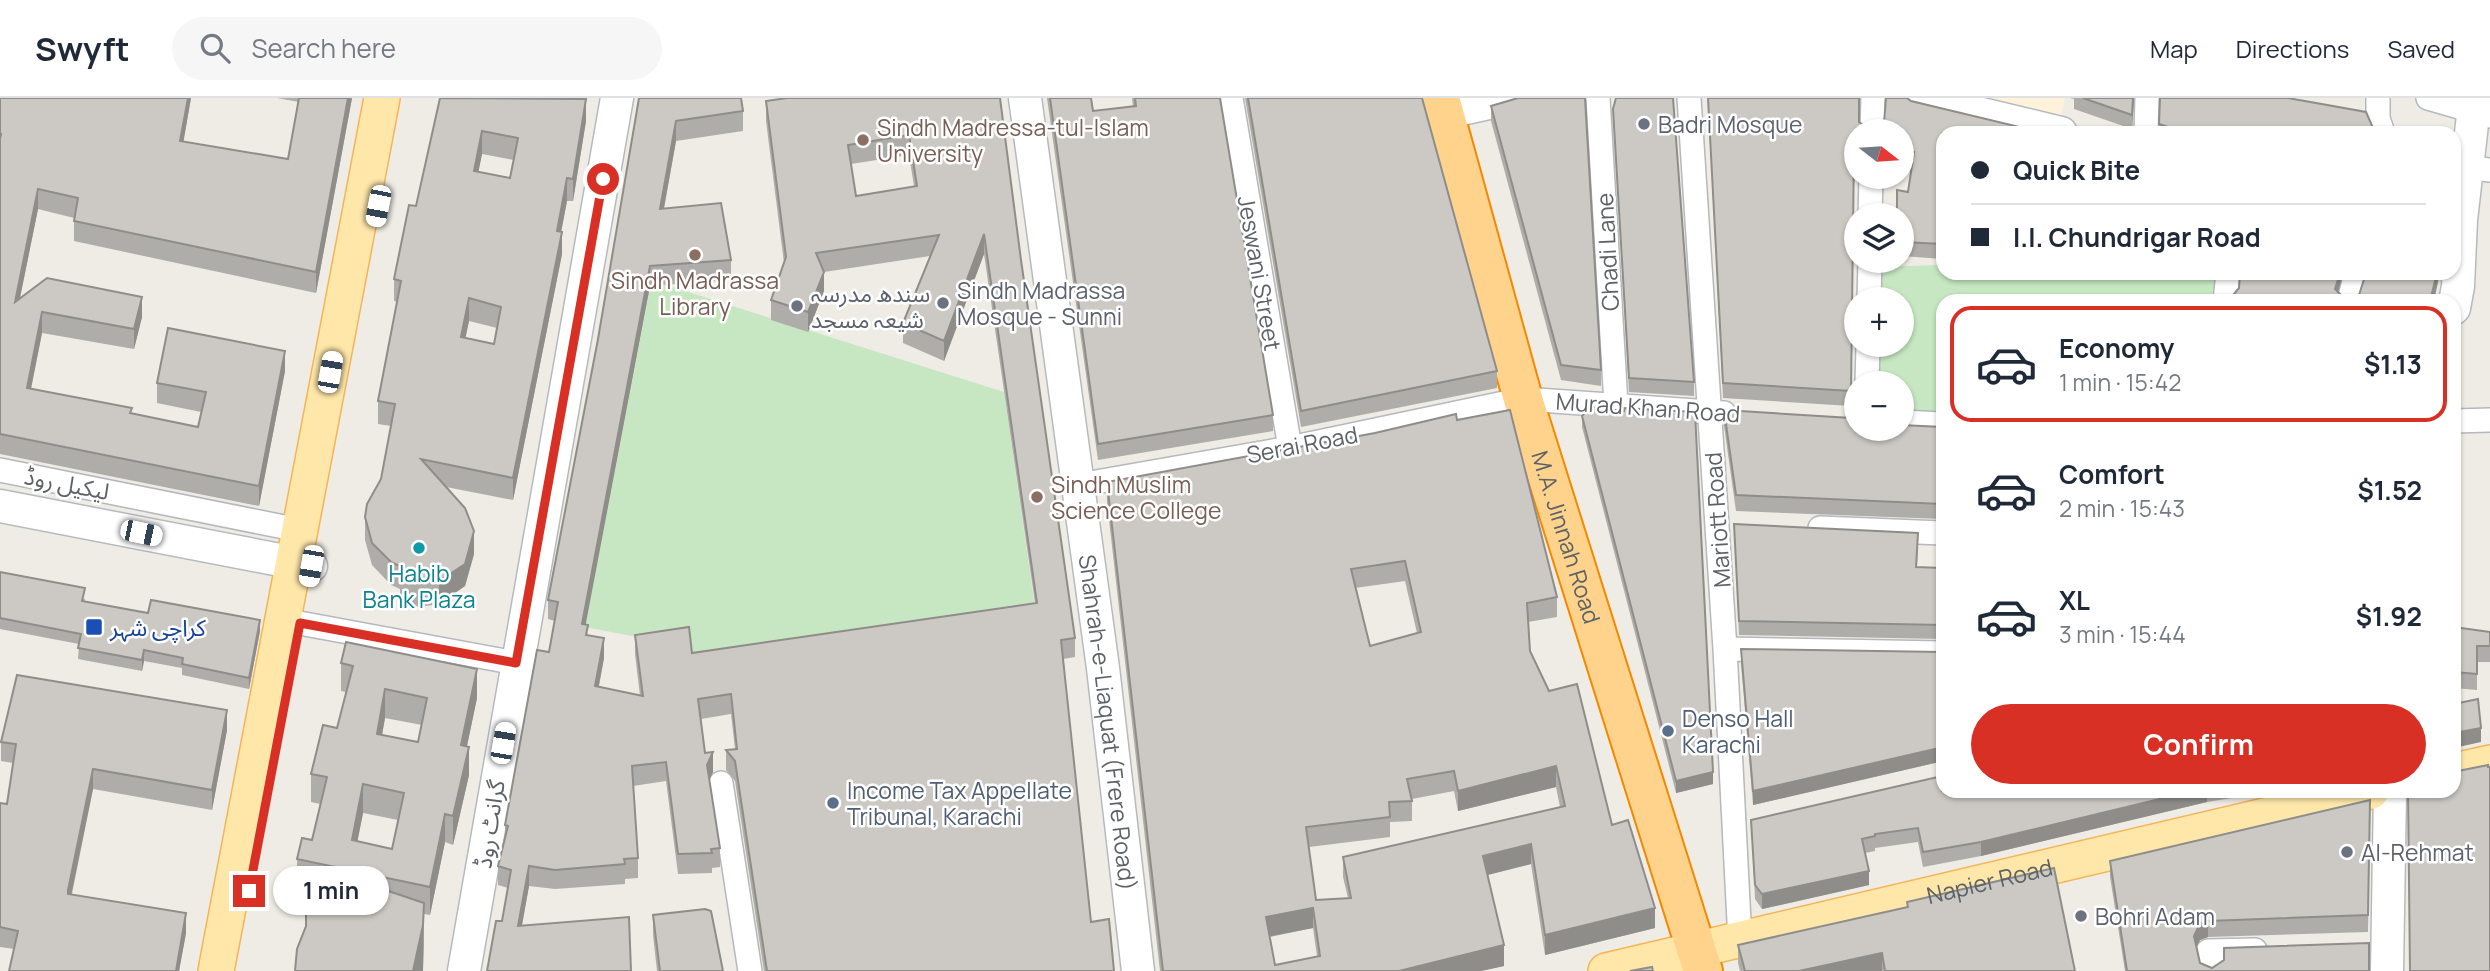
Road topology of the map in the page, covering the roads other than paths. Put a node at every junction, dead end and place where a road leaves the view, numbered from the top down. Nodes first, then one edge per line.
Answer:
1 (382, 98) edge
2 (398, 98) edge
3 (617, 98) edge
4 (1025, 98) edge
5 (1231, 98) edge
6 (1512, 98) edge
7 (1598, 98) edge
8 (1689, 98) edge
9 (1873, 98) edge
10 (1915, 98) edge
11 (2147, 98) edge
12 (2378, 98) edge
13 (2428, 98) edge
14 (1442, 105) edge
15 (2008, 109) edge
16 (2479, 109) edge
17 (1872, 119) edge
18 (2046, 126) edge
19 (2146, 126) edge
20 (2381, 126) edge
21 (2478, 169) edge
22 (2461, 209) edge
23 (1523, 399) junction
24 (1616, 405) junction
25 (1710, 412) junction
26 (1750, 415) edge
27 (2490, 420) edge
28 (2461, 421) edge
29 (1914, 423) edge
30 (1936, 424) edge
31 (1290, 448) junction
32 (0, 470) edge
33 (1079, 485) junction
34 (0, 506) edge
35 (1717, 524) junction
36 (1743, 525) edge
37 (1796, 527) edge
38 (1936, 533) edge
39 (301, 553) junction
40 (291, 622) junction
41 (1725, 649) junction
42 (1936, 653) edge
43 (516, 663) junction
44 (2490, 763) edge
45 (2461, 769) edge
46 (721, 783) dead end
47 (2342, 798) edge
48 (2389, 798) edge
49 (1760, 818) edge
50 (1734, 824) junction
51 (1740, 942) junction
52 (2277, 949) edge
53 (2378, 954) edge
54 (1700, 961) edge
55 (216, 971) edge
56 (234, 971) edge
57 (464, 971) edge
58 (750, 971) edge
59 (1138, 971) edge
60 (1606, 971) edge
61 (2211, 971) edge

1 - 39 main road
2 - 39 main road
3 - 43 street, گرانٹ روڈ
4 - 33 street, Shahrah-e-Liaquat (Frere Road)
5 - 31 street, Jeswani Street
6 - 14 street
7 - 24 street, Chadi Lane
8 - 25 street, Mariott Road
9 - 17 street
10 - 15 street
11 - 19 street
12 - 20 street
13 - 16 street
14 - 23 highway, M.A. Jinnah Road
15 - 18 street
16 - 21 street
21 - 22 street
23 - 24 street, Murad Khan Road
23 - 31 street, Serai Road
23 - 54 highway, M.A. Jinnah Road
24 - 25 street, Murad Khan Road
25 - 26 street, Murad Khan Road
25 - 35 street, Mariott Road
27 - 28 street
29 - 30 street
31 - 33 street, Serai Road
32 - 39 street, لیکیل روڈ
33 - 59 street, Shahrah-e-Liaquat (Frere Road)
34 - 39 street
35 - 36 street
35 - 41 street, Mariott Road
37 - 38 street
39 - 40 main road
40 - 43 street
40 - 55 main road
40 - 56 main road
41 - 42 street
41 - 50 street, Mariott Road
43 - 57 street, گرانٹ روڈ
44 - 45 main road
46 - 58 street
47 - 51 main road, Napier Road
48 - 53 street
49 - 50 street
50 - 51 street, Mariott Road
51 - 54 main road, Napier Road
52 - 61 street
54 - 60 main road, Napier Road

